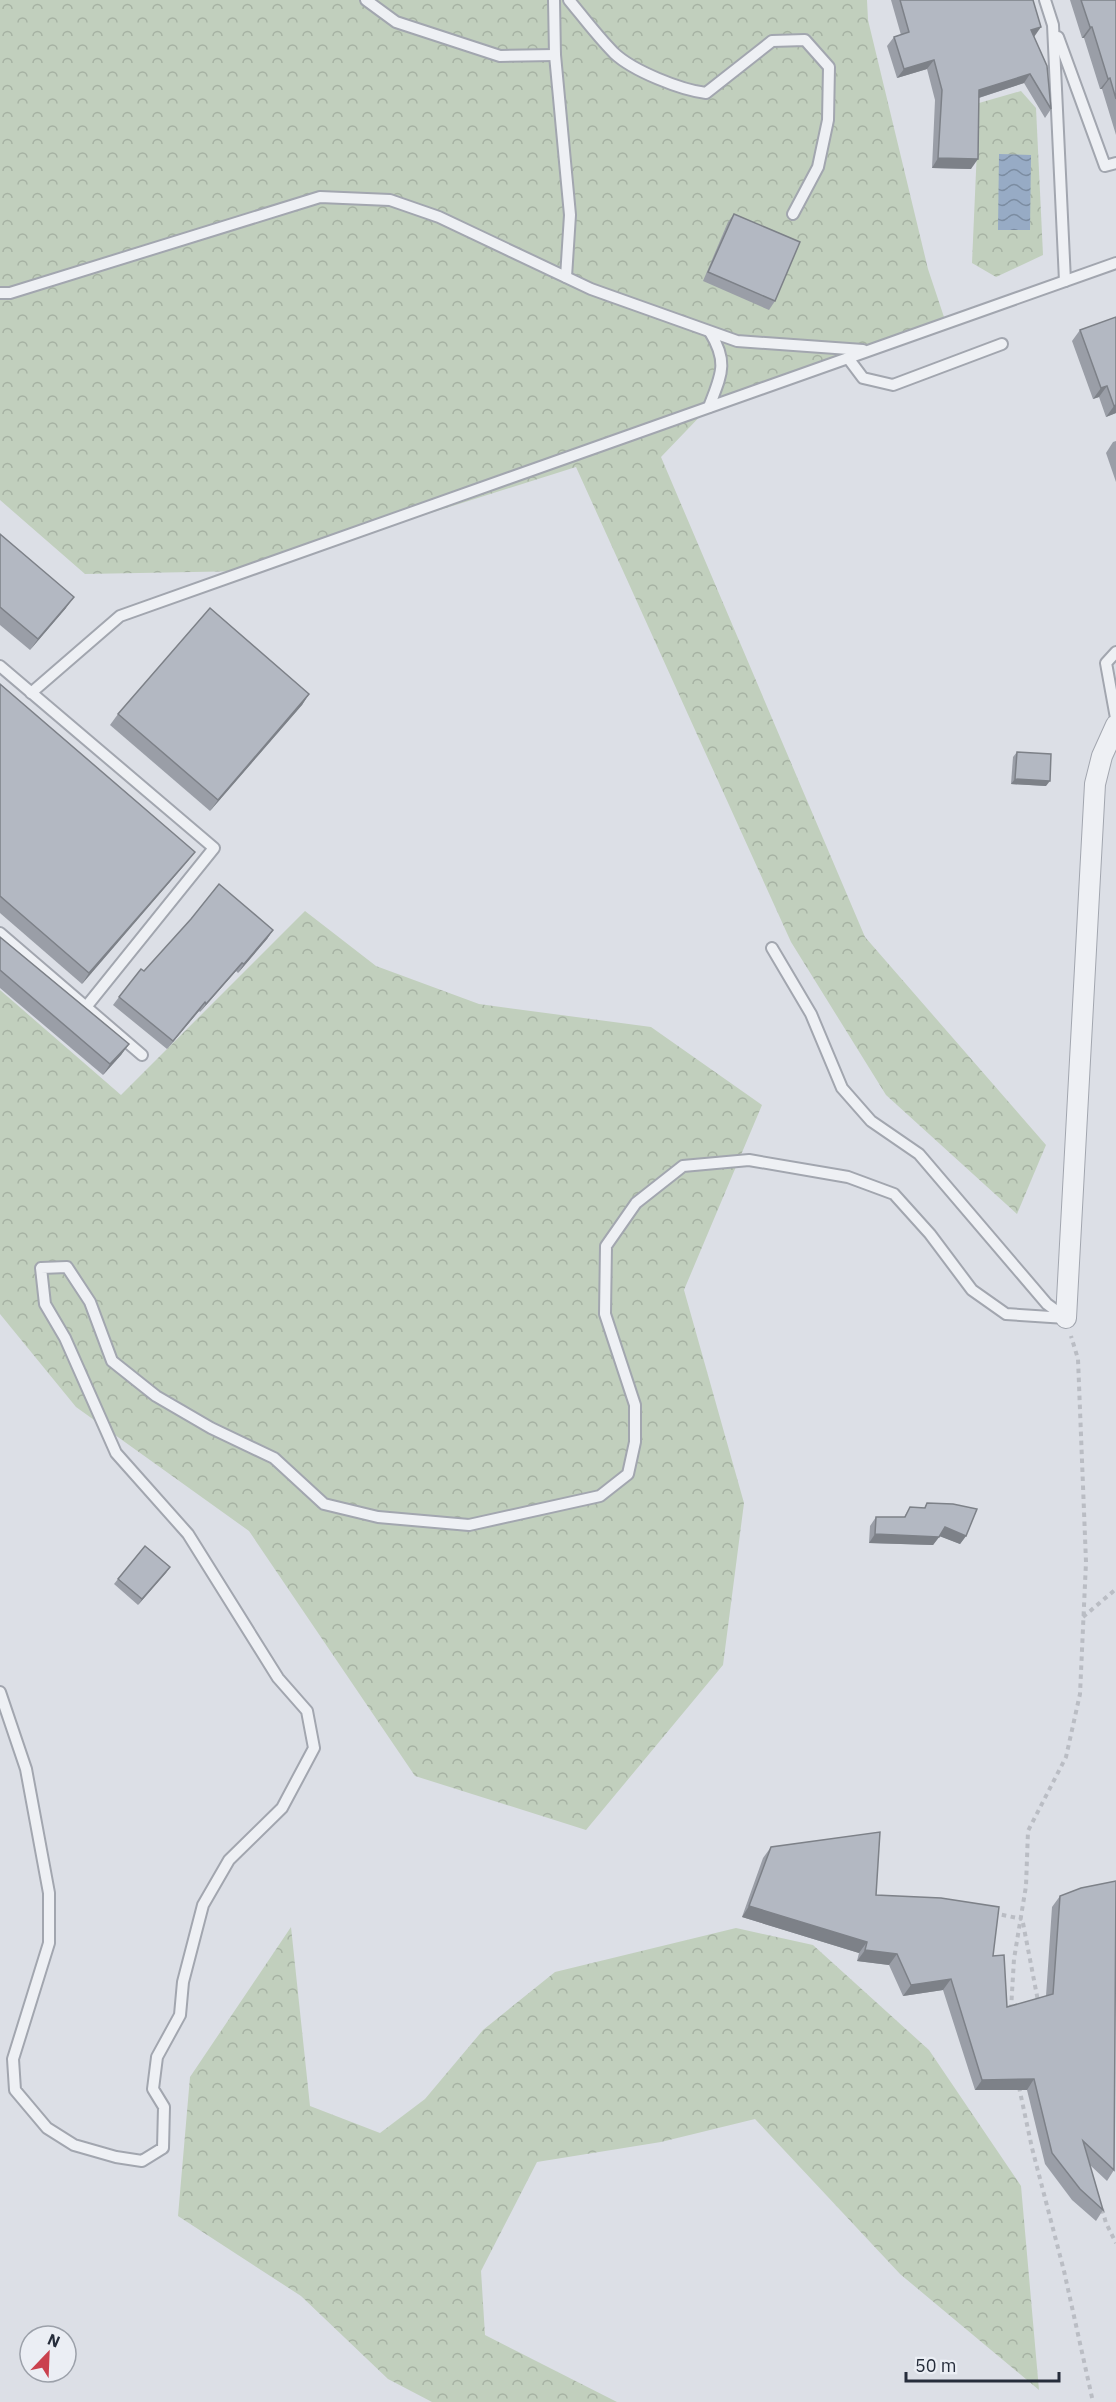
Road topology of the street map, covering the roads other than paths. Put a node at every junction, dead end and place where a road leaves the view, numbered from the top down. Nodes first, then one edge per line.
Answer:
1 (366, 0) edge
2 (554, 0) edge
3 (569, 0) edge
4 (1046, 0) edge
5 (1053, 25) junction
6 (555, 56) junction
7 (1116, 163) edge
8 (793, 214) dead end
9 (1116, 254) edge
10 (1114, 264) edge
11 (566, 277) junction
12 (1065, 281) junction
13 (0, 293) edge
14 (710, 332) junction
15 (1002, 344) dead end
16 (869, 351) junction
17 (848, 358) junction
18 (709, 407) junction
19 (1116, 652) edge
20 (0, 666) edge
21 (31, 693) junction
22 (1116, 718) edge
23 (1116, 725) edge
24 (0, 933) edge
25 (772, 948) dead end
26 (86, 1007) junction
27 (142, 1055) dead end
28 (1066, 1318) junction
29 (0, 1692) edge

1 - 6 lane
2 - 6 lane
3 - 8 lane
4 - 5 lane
5 - 7 lane
5 - 12 lane
6 - 11 lane
9 - 10 lane
10 - 12 lane
11 - 13 lane
11 - 14 lane
12 - 16 lane
14 - 16 lane
14 - 18 lane
15 - 17 lane
16 - 17 lane
17 - 18 lane
18 - 21 lane
19 - 22 lane
20 - 21 lane
21 - 26 lane
23 - 28 street
24 - 26 lane
25 - 28 lane
26 - 27 lane
28 - 29 lane

